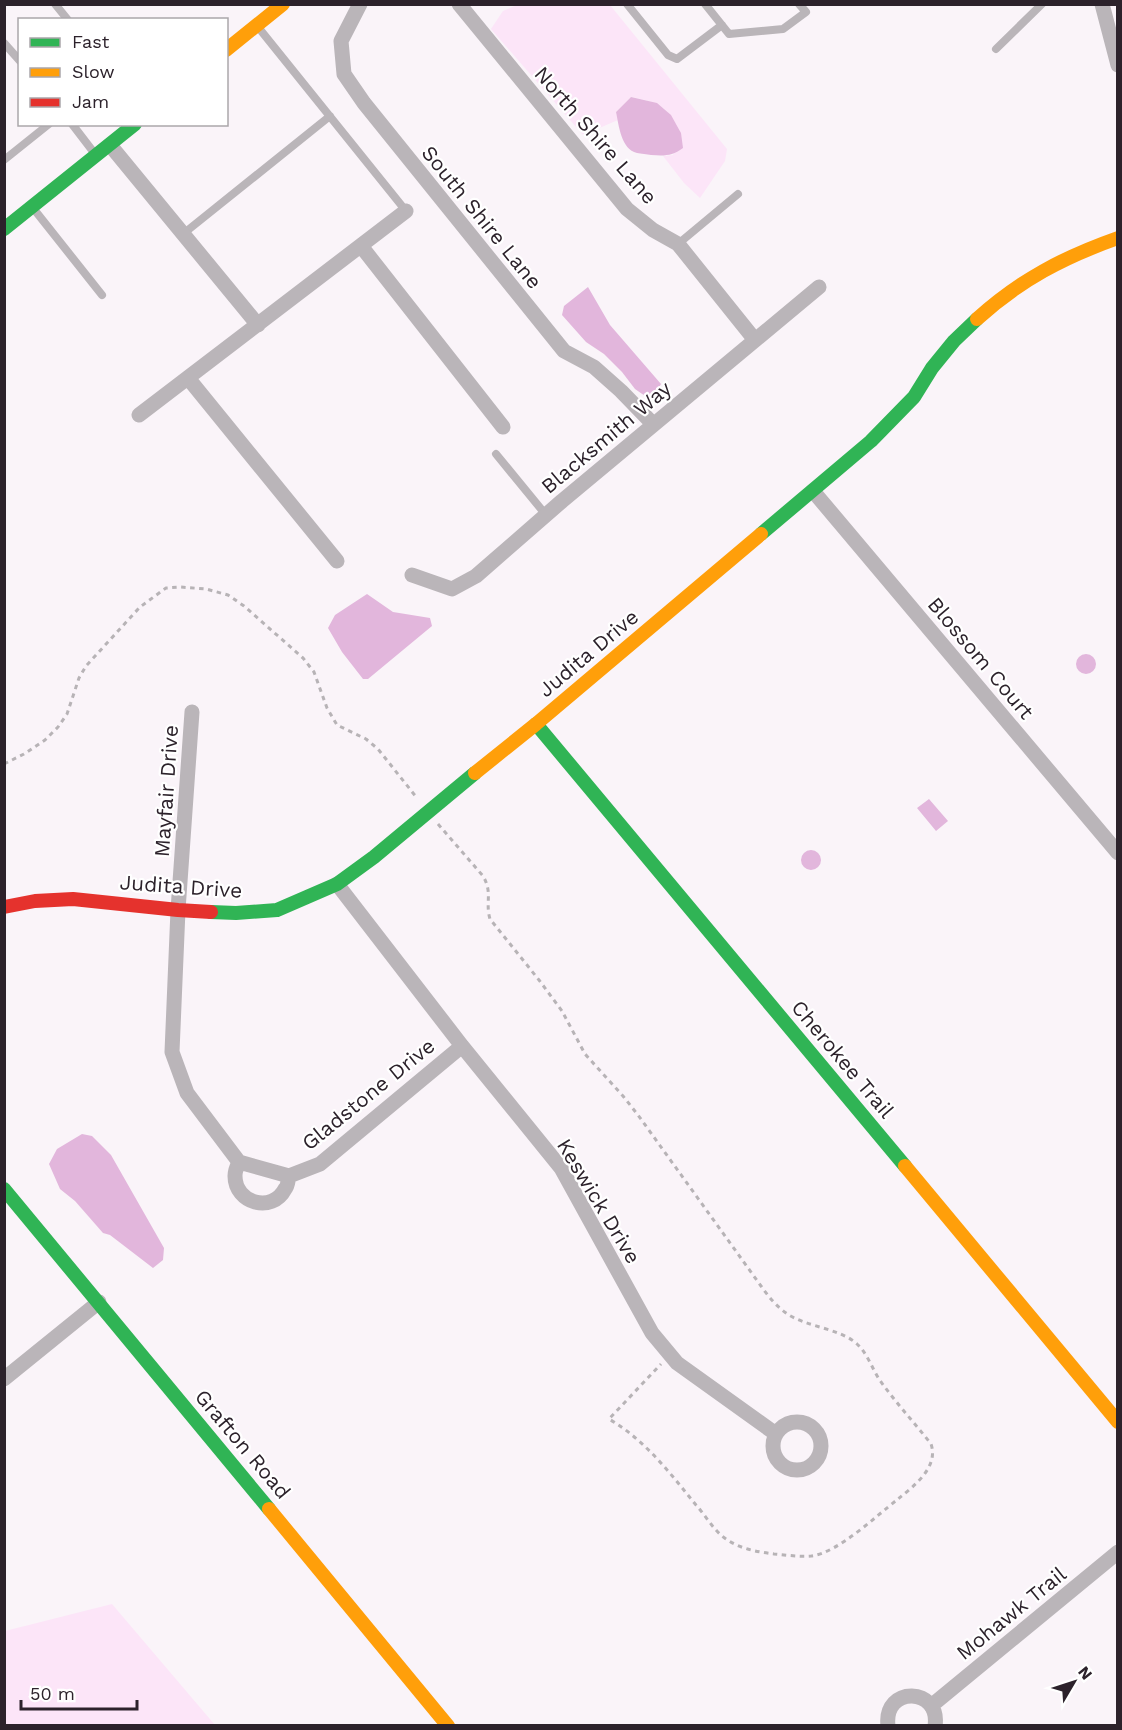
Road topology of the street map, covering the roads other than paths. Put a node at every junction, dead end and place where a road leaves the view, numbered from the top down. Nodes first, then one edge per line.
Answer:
1 (56, 4) edge
2 (283, 4) edge
3 (360, 4) edge
4 (459, 4) edge
5 (627, 4) edge
6 (705, 4) edge
7 (800, 4) edge
8 (1042, 4) edge
9 (1102, 4) edge
10 (66, 18) edge
11 (722, 25) junction
12 (257, 26) junction
13 (4, 43) edge
14 (228, 48) edge
15 (996, 49) dead end
16 (1117, 57) edge
17 (18, 59) edge
18 (330, 116) junction
19 (46, 126) edge
20 (74, 126) edge
21 (133, 126) edge
22 (110, 145) junction
23 (96, 156) junction
24 (4, 160) edge
25 (738, 194) dead end
26 (33, 207) junction
27 (406, 211) joint
28 (4, 229) edge
29 (183, 234) junction
30 (1118, 238) edge
31 (678, 244) junction
32 (360, 246) junction
33 (819, 287) dead end
34 (102, 295) dead end
35 (258, 325) junction
36 (755, 340) junction
37 (188, 378) junction
38 (139, 415) dead end
39 (653, 424) junction
40 (503, 427) dead end
41 (496, 454) dead end
42 (813, 491) junction
43 (546, 515) junction
44 (337, 561) dead end
45 (412, 575) dead end
46 (192, 711) dead end
47 (536, 724) junction
48 (1118, 853) edge
49 (337, 884) junction
50 (4, 907) edge
51 (178, 910) junction
52 (462, 1046) junction
53 (239, 1162) junction
54 (289, 1176) junction
55 (4, 1189) edge
56 (99, 1302) junction
57 (4, 1379) edge
58 (1118, 1422) edge
59 (776, 1434) dead end
60 (1118, 1552) edge
61 (931, 1706) junction
62 (448, 1725) edge
63 (888, 1725) edge
64 (935, 1725) edge

1 - 10 lane
2 - 12 street
3 - 39 street, South Shire Lane
4 - 31 street, North Shire Lane
5 - 11 lane
6 - 11 lane
7 - 11 lane
8 - 15 lane
9 - 16 street
12 - 14 street
12 - 18 lane
13 - 17 lane
18 - 27 lane
18 - 29 lane
19 - 24 lane
20 - 23 lane
21 - 22 street
22 - 23 street
22 - 29 street
23 - 26 street
25 - 31 lane
26 - 28 street
26 - 34 lane
27 - 32 street
29 - 35 street
30 - 42 street, Judita Drive
31 - 36 street, North Shire Lane
32 - 35 street
32 - 40 street
33 - 36 street, Blacksmith Way
35 - 37 street
36 - 39 street, Blacksmith Way
37 - 38 street
37 - 44 street
39 - 43 street, Blacksmith Way
41 - 43 lane
42 - 47 street, Judita Drive
42 - 48 street, Blossom Court
43 - 45 street, Blacksmith Way
46 - 51 street, Mayfair Drive
47 - 49 street, Judita Drive
47 - 58 street, Cherokee Trail
49 - 51 street, Judita Drive
49 - 52 street, Keswick Drive
50 - 51 street, Judita Drive
51 - 53 street, Mayfair Drive
52 - 54 street, Gladstone Drive
52 - 59 street, Keswick Drive
53 - 54 street, Gladstone Drive
53 - 54 street
55 - 56 street, Grafton Road
56 - 57 street
56 - 62 street, Grafton Road
60 - 61 street, Mohawk Trail
61 - 63 street
61 - 64 street

